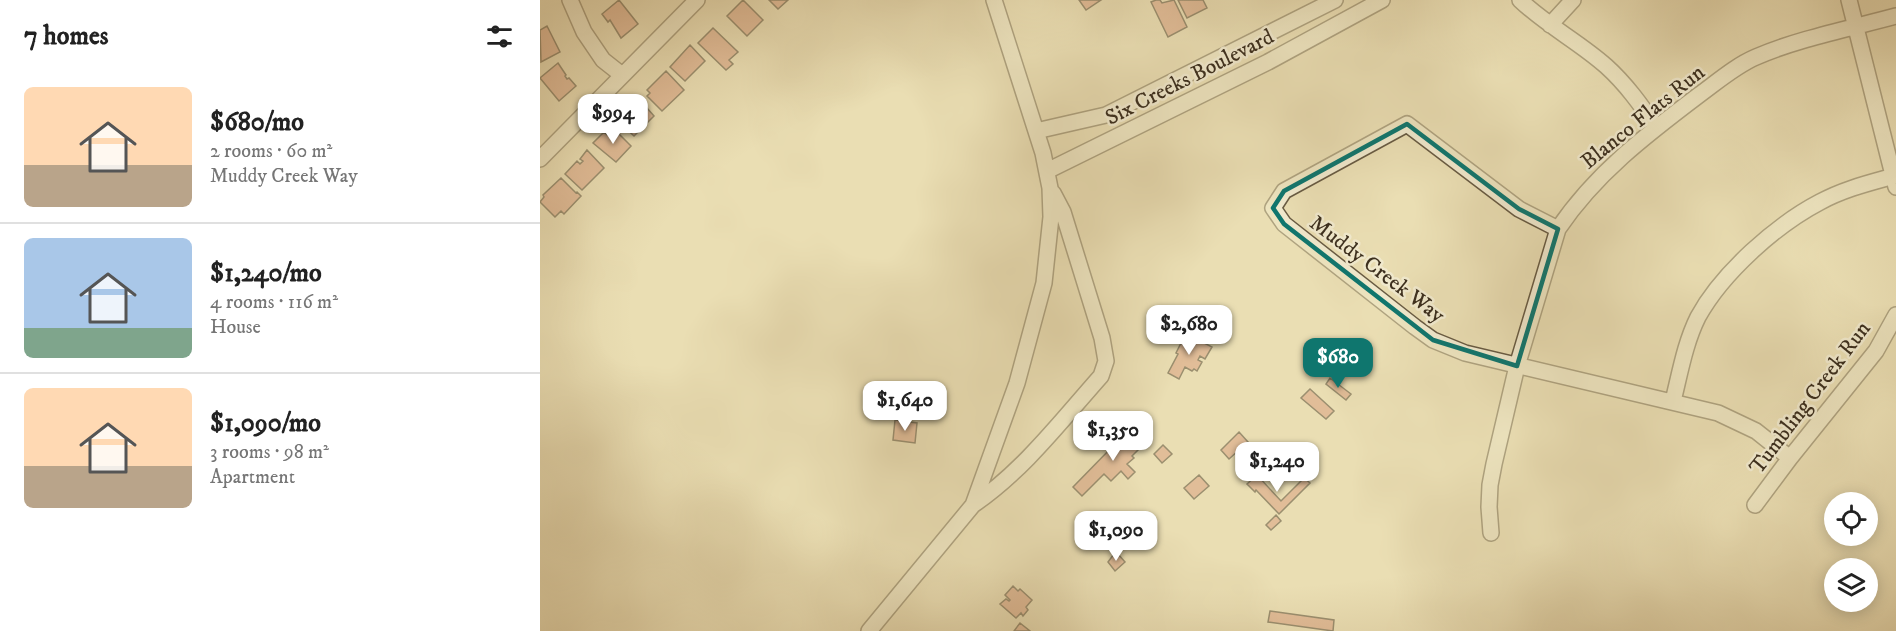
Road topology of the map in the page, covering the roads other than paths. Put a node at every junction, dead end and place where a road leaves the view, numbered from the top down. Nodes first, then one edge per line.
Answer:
1 (570, 0) edge
2 (697, 0) edge
3 (994, 0) edge
4 (1335, 0) edge
5 (1382, 0) edge
6 (1520, 0) edge
7 (1573, 0) edge
8 (1849, 0) edge
9 (1896, 16) edge
10 (1550, 25) junction
11 (1856, 27) junction
12 (622, 75) junction
13 (1656, 127) junction
14 (1036, 131) junction
15 (540, 159) edge
16 (1047, 171) junction
17 (1895, 182) edge
18 (1050, 188) junction
19 (1558, 230) junction
20 (1896, 315) edge
21 (1517, 366) junction
22 (1673, 401) junction
23 (1790, 458) junction
24 (973, 505) junction
25 (1755, 505) dead end
26 (1491, 533) dead end
27 (869, 631) edge

1 - 12 street
2 - 12 street
3 - 14 street
4 - 14 street, Six Creeks Boulevard
5 - 16 street, Six Creeks Boulevard
6 - 10 street
7 - 10 street
8 - 11 street
9 - 11 street, Blanco Flats Run
10 - 13 street
11 - 13 street, Blanco Flats Run
11 - 17 street
12 - 15 street
13 - 19 street, Blanco Flats Run
14 - 16 street
16 - 18 street
17 - 22 street
18 - 24 street
18 - 24 street
19 - 21 street, Blanco Flats Run
19 - 21 street, Muddy Creek Way
20 - 23 street, Tumbling Creek Run
21 - 22 street, Muddy Creek Way
21 - 26 street, Blanco Flats Run
22 - 23 street, Muddy Creek Way
23 - 25 street, Tumbling Creek Run
24 - 27 street

